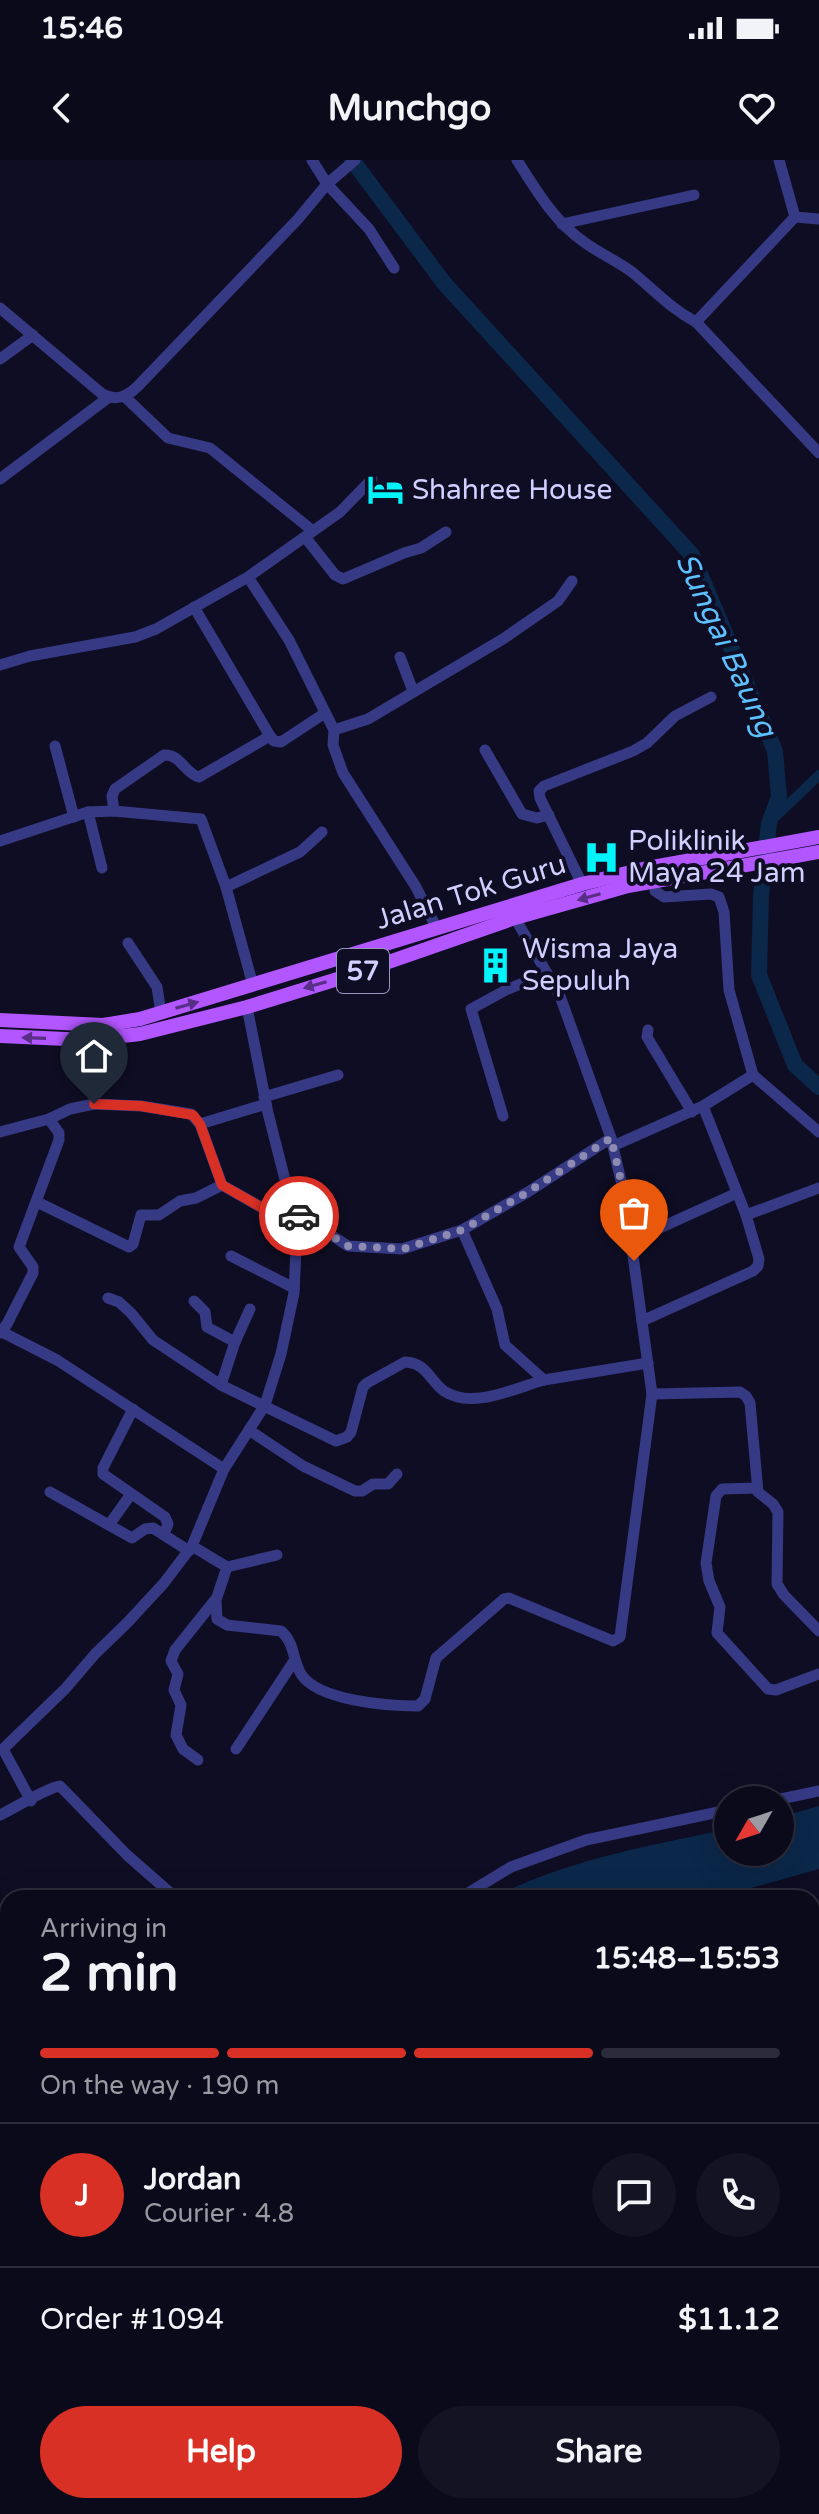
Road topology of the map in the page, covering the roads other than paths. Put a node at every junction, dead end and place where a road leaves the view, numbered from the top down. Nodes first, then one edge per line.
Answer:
1 (312, 160) edge
2 (355, 160) edge
3 (517, 160) edge
4 (779, 160) edge
5 (328, 184) junction
6 (694, 195) dead end
7 (795, 217) junction
8 (819, 219) edge
9 (562, 224) junction
10 (394, 268) dead end
11 (0, 308) edge
12 (696, 322) junction
13 (33, 335) junction
14 (0, 359) edge
15 (124, 396) junction
16 (109, 397) junction
17 (819, 453) edge
18 (0, 479) edge
19 (372, 479) dead end
20 (446, 532) dead end
21 (309, 534) junction
22 (248, 577) junction
23 (572, 581) dead end
24 (194, 607) junction
25 (400, 657) dead end
26 (0, 665) edge
27 (413, 691) junction
28 (711, 697) dead end
29 (325, 713) junction
30 (334, 730) junction
31 (270, 736) junction
32 (55, 746) dead end
33 (485, 750) dead end
34 (114, 811) junction
35 (88, 812) junction
36 (549, 815) junction
37 (74, 817) junction
38 (322, 832) dead end
39 (819, 837) edge
40 (0, 841) edge
41 (819, 852) edge
42 (102, 868) dead end
43 (655, 880) junction
44 (582, 884) junction
45 (226, 887) junction
46 (515, 918) junction
47 (437, 929) junction
48 (128, 943) dead end
49 (547, 973) junction
50 (279, 978) junction
51 (253, 985) junction
52 (284, 994) junction
53 (247, 1007) junction
54 (161, 1013) junction
55 (0, 1020) edge
56 (648, 1030) dead end
57 (0, 1036) edge
58 (338, 1075) dead end
59 (753, 1075) junction
60 (265, 1100) junction
61 (698, 1109) junction
62 (503, 1116) dead end
63 (49, 1119) junction
64 (200, 1124) junction
65 (0, 1132) edge
66 (819, 1132) edge
67 (612, 1142) junction
68 (222, 1185) junction
69 (819, 1188) edge
70 (737, 1193) junction
71 (37, 1202) junction
72 (294, 1215) junction
73 (746, 1215) junction
74 (462, 1230) junction
75 (631, 1241) junction
76 (231, 1256) dead end
77 (294, 1288) junction
78 (108, 1298) dead end
79 (194, 1301) dead end
80 (250, 1309) dead end
81 (642, 1321) junction
82 (1, 1332) edge
83 (235, 1342) junction
84 (648, 1363) junction
85 (544, 1380) junction
86 (221, 1385) junction
87 (652, 1394) junction
88 (265, 1405) junction
89 (133, 1409) junction
90 (249, 1430) junction
91 (224, 1469) junction
92 (397, 1474) dead end
93 (757, 1488) junction
94 (50, 1492) dead end
95 (131, 1494) junction
96 (109, 1525) junction
97 (164, 1534) junction
98 (190, 1549) junction
99 (277, 1555) dead end
100 (227, 1567) junction
101 (216, 1600) junction
102 (819, 1631) edge
103 (294, 1661) junction
104 (819, 1674) edge
105 (1, 1748) edge
106 (236, 1749) dead end
107 (198, 1760) dead end
108 (819, 1791) edge
109 (794, 1796) edge
110 (31, 1801) junction
111 (714, 1813) edge
112 (0, 1815) edge
113 (167, 1890) edge
114 (473, 1890) edge

1 - 5 street
2 - 5 street
3 - 9 street
4 - 7 street
5 - 10 street
5 - 15 street
6 - 9 street
7 - 8 street
7 - 12 street
9 - 12 street
11 - 13 street
12 - 17 street
13 - 14 street
13 - 16 street
15 - 16 street
15 - 21 street
16 - 18 street
19 - 21 street
20 - 21 street
21 - 22 street
22 - 24 street
22 - 29 street
23 - 27 street
24 - 26 street
24 - 31 street
25 - 27 street
27 - 30 street
28 - 36 street
29 - 30 street
29 - 31 street
30 - 47 street
31 - 34 street
32 - 37 street
33 - 36 street
34 - 35 street
34 - 45 street
35 - 37 street
35 - 42 street
36 - 44 street
37 - 40 street
38 - 45 street
39 - 44 main road, Jalan Tok Guru / 57
41 - 43 main road, Jalan Tok Guru / 57
43 -> 46 main road, Jalan Tok Guru / 57
43 - 59 street
44 - 47 main road, Jalan Tok Guru / 57
45 - 51 street
46 - 49 street
46 -> 52 main road, Jalan Tok Guru / 57
47 - 50 main road, Jalan Tok Guru / 57
48 - 54 street
49 - 62 street
49 - 67 street
50 - 51 main road, Jalan Tok Guru / 57
50 - 52 main road
54 -> 51 main road, Jalan Tok Guru / 57
52 - 53 main road, Jalan Tok Guru / 57
53 -> 57 main road, Jalan Tok Guru / 57
53 - 60 street
54 - 55 main road, Jalan Tok Guru / 57
56 - 61 street
58 - 60 street
59 - 61 street
59 - 66 street
60 - 64 street
60 - 72 street
61 - 67 street
61 - 70 street
63 - 64 street
63 - 65 street
63 - 71 street
64 - 68 street
67 - 74 street
67 - 75 street
68 - 71 street
68 - 72 street
69 - 73 street
70 - 73 street
70 - 75 street
71 - 82 street
72 - 74 street
72 - 77 street
73 - 81 street
74 - 85 street
75 - 81 street
76 - 77 street
77 - 88 street
78 - 86 street
79 - 83 street
80 - 83 street
81 - 84 street
82 - 89 street
83 - 86 street
84 - 85 street
84 - 87 street
85 - 88 street
86 - 88 street
87 - 93 street
87 - 103 street
88 - 90 street
89 - 91 street
89 - 95 street
90 - 91 street
90 - 92 street
91 - 98 street
93 - 102 street
93 - 104 street
94 - 96 street
95 - 96 street
95 - 97 street
96 - 97 street
97 - 98 street
98 - 100 street
98 - 105 street
99 - 100 street
100 - 101 street
101 - 103 street
101 - 107 street
103 - 106 street
105 - 110 street
108 - 109 street
110 - 112 street
110 - 113 street
111 - 114 street

